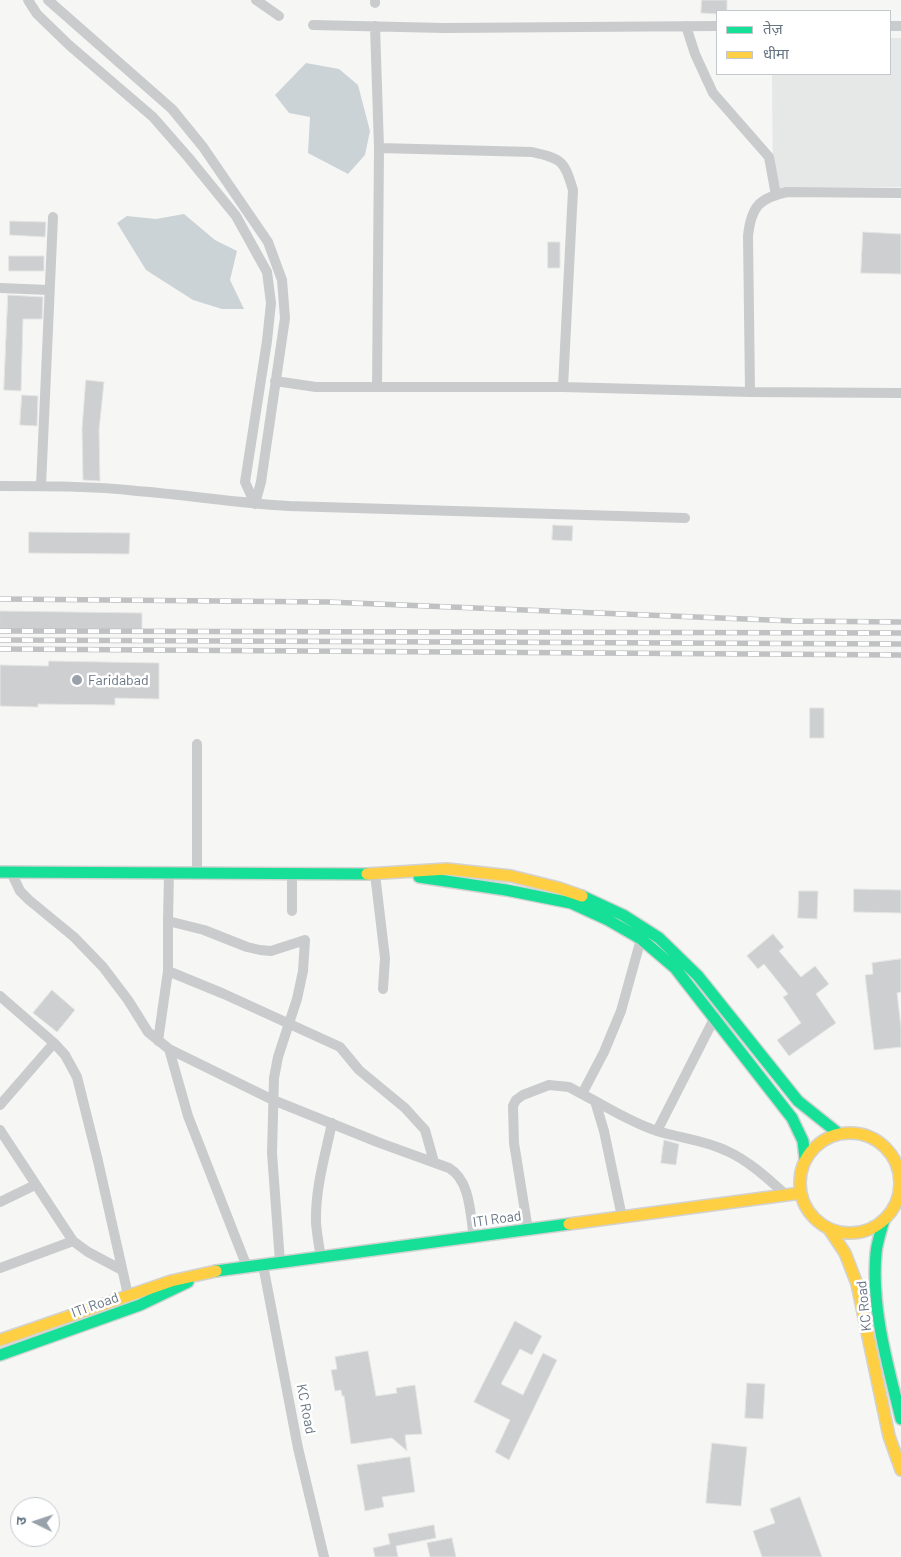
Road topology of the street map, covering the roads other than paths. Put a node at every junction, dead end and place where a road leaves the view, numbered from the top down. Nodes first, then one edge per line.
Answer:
1 (28, 0) edge
2 (48, 0) edge
3 (256, 0) edge
4 (279, 16) dead end
5 (313, 25) dead end
6 (375, 26) junction
7 (686, 26) junction
8 (716, 26) edge
9 (379, 148) junction
10 (901, 193) edge
11 (776, 195) junction
12 (53, 217) dead end
13 (0, 288) edge
14 (49, 290) junction
15 (275, 381) junction
16 (377, 387) junction
17 (563, 387) junction
18 (750, 392) junction
19 (901, 393) edge
20 (0, 486) edge
21 (41, 486) junction
22 (255, 504) junction
23 (685, 518) dead end
24 (197, 744) dead end
25 (6, 872) edge
26 (169, 872) junction
27 (197, 872) junction
28 (292, 873) junction
29 (375, 874) junction
30 (400, 874) junction
31 (292, 911) dead end
32 (168, 921) junction
33 (641, 939) junction
34 (168, 971) junction
35 (383, 989) dead end
36 (0, 996) edge
37 (715, 1017) junction
38 (288, 1025) junction
39 (158, 1041) junction
40 (54, 1043) junction
41 (169, 1049) junction
42 (582, 1094) junction
43 (273, 1100) junction
44 (595, 1101) junction
45 (0, 1105) edge
46 (332, 1123) junction
47 (0, 1130) edge
48 (657, 1131) junction
49 (838, 1133) junction
50 (805, 1159) junction
51 (898, 1160) edge
52 (434, 1162) junction
53 (35, 1185) junction
54 (801, 1193) junction
55 (785, 1194) junction
56 (0, 1202) edge
57 (899, 1202) edge
58 (622, 1217) junction
59 (884, 1220) junction
60 (829, 1229) junction
61 (528, 1230) junction
62 (474, 1238) junction
63 (73, 1241) junction
64 (321, 1258) junction
65 (280, 1262) junction
66 (263, 1265) junction
67 (247, 1267) junction
68 (0, 1268) edge
69 (122, 1270) junction
70 (198, 1276) junction
71 (128, 1295) junction
72 (0, 1340) edge
73 (0, 1355) edge
74 (901, 1419) edge
75 (901, 1470) edge
76 (324, 1557) edge

1 - 22 street
2 - 15 street
3 - 4 street
5 - 6 street
6 - 7 street
6 - 9 street
7 - 8 street
7 - 11 street
9 - 16 street
9 - 17 street
10 - 11 street
11 - 18 street
12 - 14 street
13 - 14 street
14 - 21 street
15 - 16 street
15 - 22 street
16 - 17 street
17 - 18 street
18 - 19 street
20 - 21 street
21 - 22 street
22 - 23 street
24 - 27 street
25 - 26 street
25 - 39 street
26 - 27 street
26 - 32 street
27 - 28 street
28 - 29 street
28 - 31 street
29 - 30 street
29 - 35 street
30 - 33 street
30 - 49 street
32 - 34 street
32 - 38 street
33 - 37 street
33 - 42 street
34 - 38 street
34 - 39 street
36 - 40 street
37 - 48 street
37 - 50 street
38 - 43 street
38 - 52 street
39 - 41 street
40 - 45 street
40 - 69 street
41 - 43 street
41 - 67 street
42 - 44 street
42 - 61 street
43 - 46 street
43 - 65 street
44 - 48 street
44 - 58 street
46 - 52 street
46 - 64 street
47 - 53 street
48 - 55 street
49 - 50 street
49 - 51 street
50 - 54 street
51 - 57 street
52 - 62 street
53 - 56 street
53 - 63 street
54 - 55 street, ITI Road
54 - 60 street
55 - 58 street, ITI Road
57 - 59 street
58 - 61 street, ITI Road
59 - 60 street
59 - 74 street, KC Road
60 - 75 street
61 - 62 street, ITI Road
62 - 64 street, ITI Road
63 - 68 street
63 - 69 street
64 - 65 street, ITI Road
65 - 66 street, ITI Road
66 - 67 street, ITI Road
66 - 76 street, KC Road
67 - 70 street, ITI Road
69 - 71 street
70 - 71 street, ITI Road
70 - 73 street, ITI Road
71 - 72 street, ITI Road

